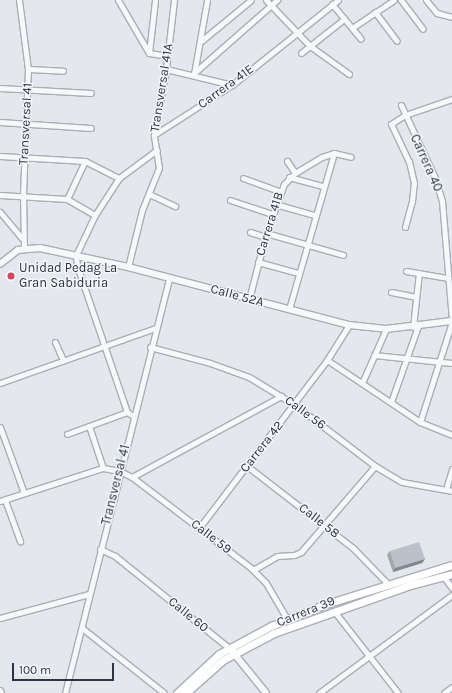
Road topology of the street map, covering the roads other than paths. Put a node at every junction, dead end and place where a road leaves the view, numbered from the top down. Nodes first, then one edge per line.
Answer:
1 (19, 0) edge
2 (118, 0) edge
3 (155, 0) edge
4 (174, 0) edge
5 (207, 0) edge
6 (251, 0) edge
7 (266, 0) edge
8 (277, 0) edge
9 (338, 0) edge
10 (394, 0) edge
11 (401, 0) edge
12 (426, 0) edge
13 (332, 4) junction
14 (271, 5) junction
15 (375, 12) junction
16 (452, 17) edge
17 (344, 19) junction
18 (352, 28) junction
19 (423, 29) dead end
20 (295, 33) junction
21 (361, 39) dead end
22 (397, 41) dead end
23 (200, 42) junction
24 (310, 46) junction
25 (149, 53) junction
26 (301, 53) dead end
27 (168, 56) junction
28 (28, 69) junction
29 (166, 69) junction
30 (63, 71) dead end
31 (194, 74) junction
32 (349, 74) dead end
33 (232, 84) junction
34 (0, 88) edge
35 (27, 89) junction
36 (90, 93) dead end
37 (452, 99) edge
38 (401, 105) dead end
39 (405, 115) junction
40 (0, 122) edge
41 (26, 124) junction
42 (91, 128) dead end
43 (154, 135) junction
44 (157, 150) junction
45 (334, 153) junction
46 (0, 156) edge
47 (24, 157) junction
48 (351, 158) dead end
49 (85, 161) junction
50 (286, 161) dead end
51 (295, 173) junction
52 (289, 177) junction
53 (119, 178) junction
54 (243, 178) dead end
55 (323, 186) junction
56 (280, 191) junction
57 (149, 194) junction
58 (0, 195) edge
59 (23, 195) junction
60 (67, 199) junction
61 (230, 200) dead end
62 (275, 204) junction
63 (175, 206) dead end
64 (0, 212) edge
65 (272, 214) junction
66 (95, 215) junction
67 (314, 215) junction
68 (405, 227) dead end
69 (250, 232) dead end
70 (265, 235) junction
71 (22, 238) junction
72 (306, 244) junction
73 (24, 248) junction
74 (76, 255) junction
75 (343, 255) dead end
76 (258, 262) junction
77 (0, 264) edge
78 (128, 267) junction
79 (406, 271) dead end
80 (298, 273) junction
81 (419, 273) junction
82 (169, 278) junction
83 (448, 278) junction
84 (391, 292) dead end
85 (416, 297) junction
86 (249, 299) junction
87 (289, 309) junction
88 (452, 321) edge
89 (349, 325) junction
90 (416, 326) junction
91 (155, 328) junction
92 (386, 329) junction
93 (55, 342) dead end
94 (103, 345) junction
95 (150, 347) junction
96 (374, 355) junction
97 (63, 360) junction
98 (327, 360) junction
99 (408, 360) junction
100 (441, 362) junction
101 (452, 363) edge
102 (0, 383) edge
103 (362, 383) junction
104 (281, 396) junction
105 (391, 402) junction
106 (295, 404) junction
107 (126, 412) junction
108 (133, 416) junction
109 (420, 422) junction
110 (89, 426) junction
111 (0, 428) edge
112 (67, 434) dead end
113 (452, 436) edge
114 (247, 466) junction
115 (375, 466) junction
116 (103, 468) junction
117 (452, 469) edge
118 (120, 471) junction
119 (132, 477) junction
120 (446, 489) junction
121 (452, 491) edge
122 (24, 493) junction
123 (2, 501) edge
124 (325, 526) junction
125 (199, 528) junction
126 (20, 542) dead end
127 (100, 549) junction
128 (452, 565) edge
129 (253, 570) junction
130 (452, 574) edge
131 (443, 576) junction
132 (387, 583) junction
133 (452, 588) edge
134 (89, 594) junction
135 (452, 595) edge
136 (334, 611) junction
137 (0, 618) edge
138 (287, 619) junction
139 (82, 628) junction
140 (231, 650) junction
141 (369, 655) junction
142 (452, 687) edge
143 (0, 690) edge
144 (1, 693) edge
145 (65, 693) edge
146 (164, 693) edge
147 (177, 693) edge
148 (186, 693) edge
149 (266, 693) edge
150 (319, 693) edge
151 (398, 693) edge
152 (444, 693) edge

1 - 28 street, Transversal 41
2 - 25 street
3 - 25 street
4 - 27 street, Transversal 41A
5 - 23 street
6 - 23 street
7 - 14 street
8 - 14 street
9 - 13 street, Carrera 41E
10 - 15 street
11 - 19 street
12 - 16 street
13 - 17 street
13 - 20 street, Carrera 41E
14 - 20 street
14 - 31 street
15 - 18 street
15 - 22 street
17 - 18 street
17 - 24 street
18 - 21 street
20 - 24 street
20 - 33 street, Carrera 41E
23 - 31 street
24 - 26 street
24 - 32 street
25 - 27 street
27 - 29 street, Transversal 41A
28 - 30 street
28 - 35 street, Transversal 41
29 - 31 street
29 - 43 street, Transversal 41A
31 - 33 street
33 - 43 street, Carrera 41E
34 - 35 street
35 - 36 street
35 - 41 street, Transversal 41
37 - 39 street
38 - 39 street, Carrera 40
39 - 68 street
39 - 83 street, Carrera 40
40 - 41 street
41 - 42 street
41 - 47 street, Transversal 41
43 - 44 street, Transversal 41A
44 - 53 street
44 - 57 street, Transversal 41A
45 - 48 street
45 - 51 street, Carrera 41B
45 - 55 street
46 - 47 street
47 - 49 street
47 - 59 street, Transversal 41
49 - 53 street
49 - 60 street
50 - 51 street
51 - 52 street, Carrera 41B
52 - 55 street
52 - 56 street, Carrera 41B
53 - 66 street
54 - 56 street
55 - 67 street
56 - 62 street, Carrera 41B
57 - 63 street
57 - 78 street, Transversal 41A
58 - 59 street
59 - 60 street
59 - 71 street, Transversal 41
60 - 66 street
61 - 65 street
62 - 65 street, Carrera 41B
62 - 67 street
64 - 71 street
65 - 70 street, Carrera 41B
66 - 74 street
67 - 72 street
69 - 70 street
70 - 72 street
70 - 76 street, Carrera 41B
71 - 73 street, Transversal 41
72 - 75 street
72 - 80 street
73 - 74 street, Calle 52A
73 - 77 street
74 - 78 street, Calle 52A
74 - 94 street
76 - 80 street
76 - 86 street, Carrera 41B
78 - 82 street, Calle 52A
79 - 81 street
80 - 87 street
81 - 83 street
81 - 85 street
82 - 86 street, Calle 52A
82 - 91 street, Transversal 41
83 - 88 street, Carrera 40
84 - 85 street
85 - 90 street
86 - 87 street, Calle 52A
87 - 89 street, Calle 52A
88 - 90 street, Calle 52A
88 - 100 street
89 - 92 street, Calle 52A
89 - 98 street, Carrera 42
90 - 92 street, Calle 52A
90 - 99 street
91 - 94 street
91 - 95 street, Transversal 41
92 - 96 street
93 - 97 street
94 - 97 street
94 - 107 street
95 - 104 street, Calle 56
95 - 108 street, Transversal 41
96 - 99 street
96 - 103 street
97 - 102 street
98 - 103 street
98 - 106 street, Carrera 42
99 - 100 street
99 - 105 street
100 - 101 street
100 - 109 street
103 - 105 street
104 - 106 street, Calle 56
104 - 119 street
105 - 109 street
106 - 114 street, Carrera 42
106 - 115 street, Calle 56
107 - 108 street
107 - 110 street
108 - 118 street, Transversal 41
109 - 113 street
110 - 112 street
110 - 116 street
111 - 122 street
114 - 124 street, Calle 58
114 - 125 street, Carrera 42
115 - 120 street, Calle 56
115 - 124 street
116 - 118 street, Calle 59
116 - 122 street
117 - 120 street
118 - 119 street, Calle 59
118 - 127 street, Transversal 41
119 - 125 street, Calle 59
120 - 121 street, Calle 56
122 - 123 street
123 - 126 street
124 - 129 street
124 - 132 street, Calle 58
125 - 129 street, Calle 59
127 - 134 street, Transversal 41
127 - 140 street, Calle 60
128 - 132 main road, Carrera 39
129 - 138 street, Calle 59
130 - 131 main road, Carrera 39
131 - 133 street
131 - 136 main road, Carrera 39
132 - 138 main road, Carrera 39
134 - 137 street
134 - 139 street, Transversal 41
135 - 141 street
136 - 140 main road, Carrera 39
136 - 141 street
138 - 140 main road, Carrera 39
139 - 145 street, Transversal 41
139 - 146 street
140 - 147 main road, Carrera 39
140 - 148 main road, Carrera 39
140 - 149 street, Calle 60
141 - 150 street
141 - 151 street
142 - 152 street
143 - 144 street

